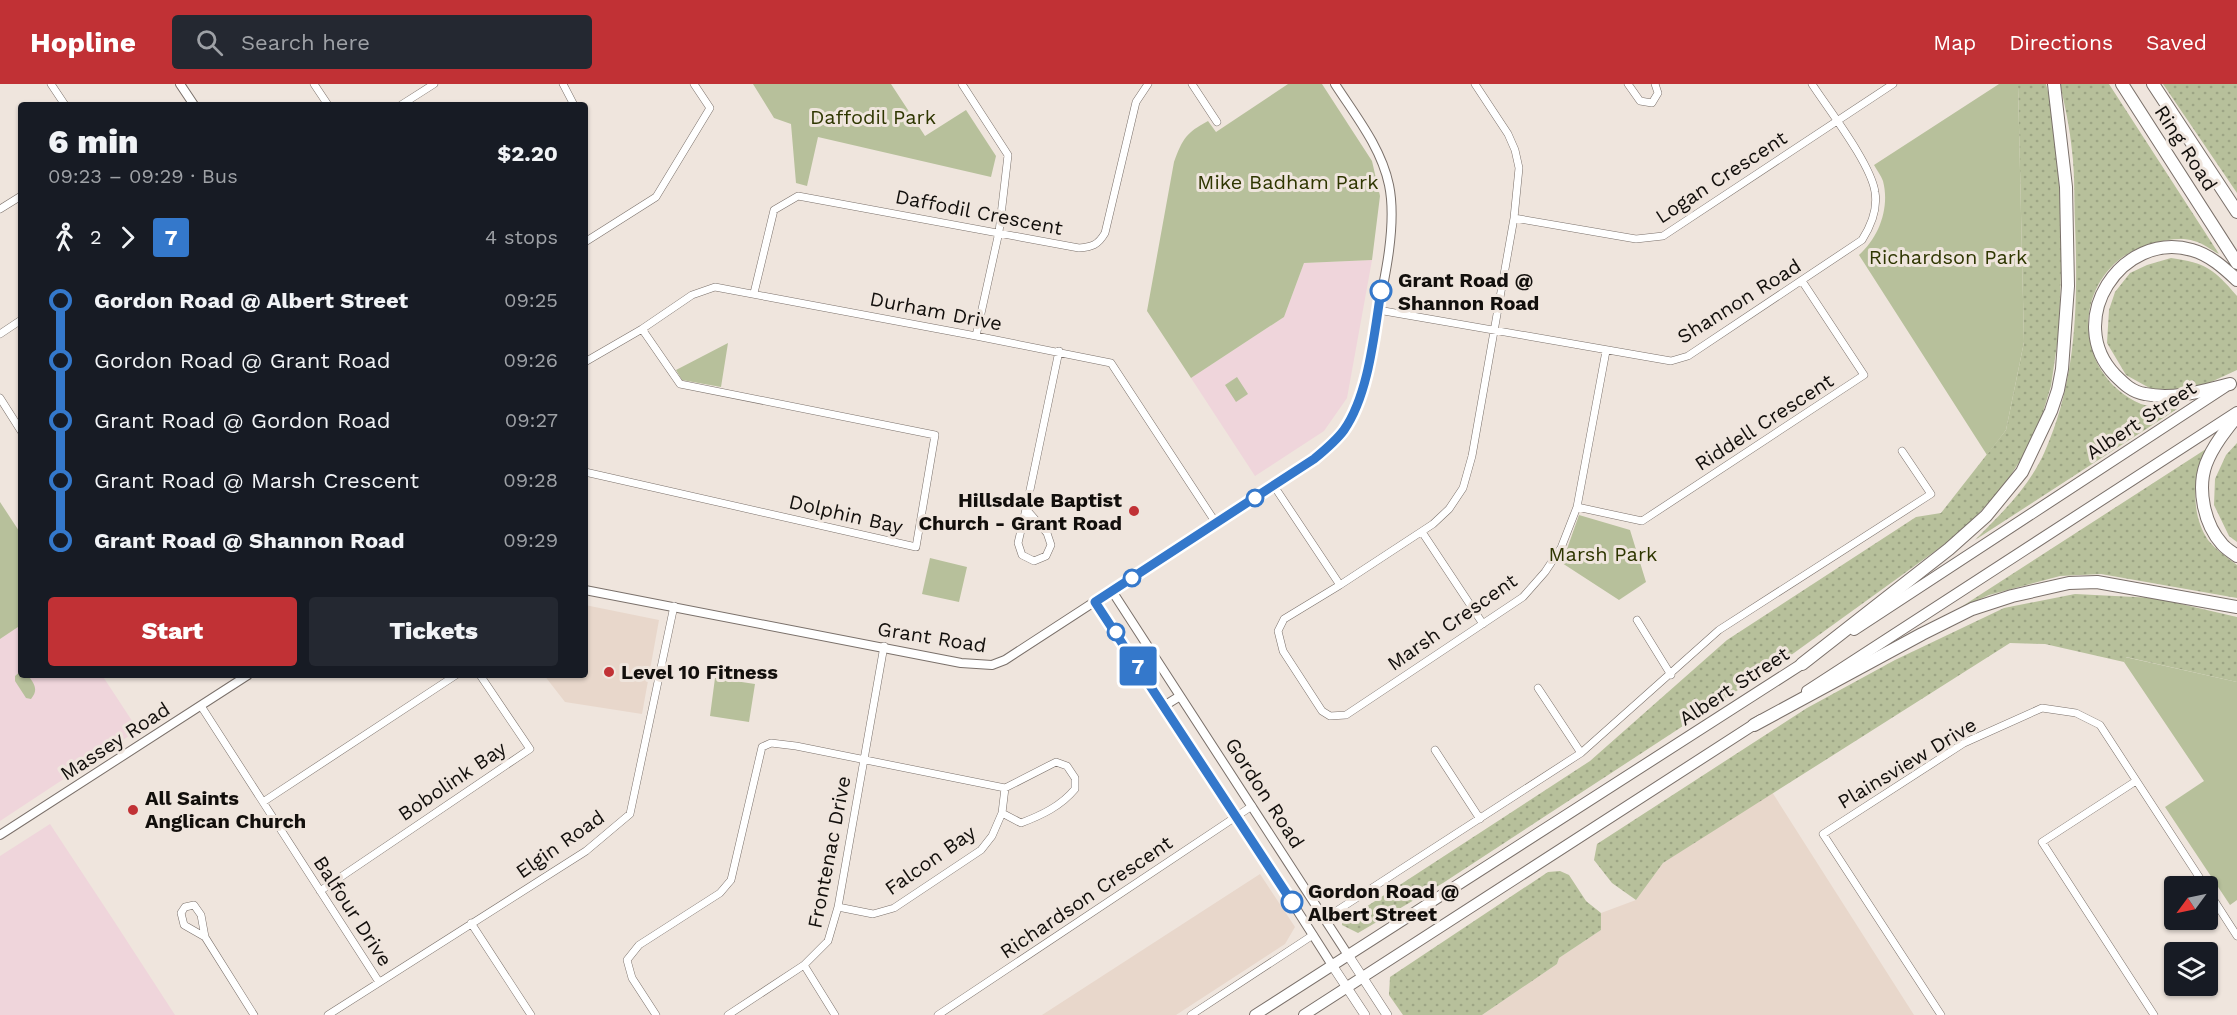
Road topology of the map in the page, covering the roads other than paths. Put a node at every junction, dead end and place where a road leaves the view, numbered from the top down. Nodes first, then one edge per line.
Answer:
1 (51, 84) edge
2 (180, 84) edge
3 (314, 84) edge
4 (434, 84) edge
5 (563, 84) edge
6 (694, 84) edge
7 (962, 84) edge
8 (1148, 84) edge
9 (1192, 84) edge
10 (1335, 84) edge
11 (1475, 84) edge
12 (1628, 84) edge
13 (1655, 84) edge
14 (1812, 84) edge
15 (1893, 84) edge
16 (2054, 84) edge
17 (2122, 84) edge
18 (2153, 84) edge
19 (62, 102) edge
20 (192, 102) edge
21 (326, 102) edge
22 (406, 102) edge
23 (572, 102) edge
24 (1217, 122) dead end
25 (1837, 122) junction
26 (18, 198) edge
27 (0, 209) edge
28 (2237, 212) edge
29 (1514, 218) junction
30 (999, 232) junction
31 (588, 240) edge
32 (2237, 263) edge
33 (2237, 280) edge
34 (1802, 281) junction
35 (754, 293) junction
36 (1378, 310) junction
37 (18, 322) edge
38 (642, 329) junction
39 (1494, 330) junction
40 (0, 334) edge
41 (976, 336) junction
42 (1059, 351) junction
43 (1606, 351) junction
44 (588, 360) edge
45 (2230, 384) joint
46 (0, 398) edge
47 (2237, 414) edge
48 (18, 425) edge
49 (1902, 451) dead end
50 (588, 473) edge
51 (1274, 486) junction
52 (1577, 507) junction
53 (1026, 509) junction
54 (1216, 523) junction
55 (1422, 532) junction
56 (2237, 556) edge
57 (1340, 585) junction
58 (588, 591) edge
59 (1112, 591) junction
60 (1095, 602) junction
61 (674, 606) junction
62 (2237, 607) edge
63 (1637, 620) dead end
64 (1483, 624) junction
65 (884, 646) junction
66 (1802, 664) junction
67 (1671, 675) junction
68 (243, 678) edge
69 (451, 678) edge
70 (482, 678) edge
71 (1538, 688) dead end
72 (1180, 696) junction
73 (201, 706) junction
74 (1164, 706) junction
75 (1754, 725) junction
76 (1435, 750) dead end
77 (1581, 753) junction
78 (865, 759) junction
79 (2136, 781) junction
80 (1005, 788) junction
81 (264, 802) junction
82 (1252, 806) junction
83 (1002, 813) junction
84 (1237, 816) junction
85 (1480, 819) junction
86 (0, 835) edge
87 (2198, 876) edge
88 (320, 891) junction
89 (837, 907) junction
90 (2218, 907) edge
91 (1324, 919) junction
92 (471, 923) junction
93 (1313, 935) junction
94 (2237, 936) edge
95 (205, 937) junction
96 (1348, 956) junction
97 (804, 965) junction
98 (1332, 965) junction
99 (1362, 977) junction
100 (379, 982) junction
101 (1347, 987) junction
102 (254, 1015) edge
103 (328, 1015) edge
104 (529, 1015) edge
105 (656, 1015) edge
106 (728, 1015) edge
107 (835, 1015) edge
108 (938, 1015) edge
109 (1191, 1015) edge
110 (1255, 1015) edge
111 (1304, 1015) edge
112 (1365, 1015) edge
113 (1387, 1015) edge
114 (1941, 1015) edge
115 (2154, 1015) edge

1 - 19 street
2 - 20 street
3 - 21 street
4 - 22 street
5 - 23 street
6 - 31 street
7 - 30 street
8 - 30 street, Daffodil Crescent
9 - 24 street
10 - 36 street, Grant Road
11 - 29 street, Marsh Crescent
12 - 13 street
14 - 25 street, Shannon Road
15 - 25 street, Logan Crescent
16 - 66 highway
17 - 32 highway, Ring Road
18 - 28 highway, Ring Road
25 - 29 street, Logan Crescent
25 - 34 street, Shannon Road
26 - 27 street
29 - 39 street, Marsh Crescent
30 - 35 street, Daffodil Crescent
30 - 41 street
33 - 45 highway
34 - 43 street, Shannon Road
34 - 52 street, Riddell Crescent
35 - 38 street, Durham Drive
35 - 41 street, Durham Drive
36 - 39 street, Shannon Road
36 - 51 street, Grant Road
37 - 40 street
38 - 44 street, Durham Drive
38 - 50 street, Dolphin Bay
39 - 43 street, Shannon Road
39 - 55 street, Marsh Crescent
41 - 42 street, Durham Drive
42 - 53 street
42 - 54 street, Durham Drive
43 - 52 street, Marsh Crescent
45 - 66 main road, Albert Street
46 - 48 street
47 - 56 highway
47 - 75 main road
49 - 67 street
51 - 54 street, Grant Road
51 - 57 street
52 - 64 street, Marsh Crescent
53 - 53 street
54 - 59 street, Grant Road
55 - 57 street, Marsh Crescent
55 - 64 street
57 - 64 street, Marsh Crescent
58 - 61 street, Grant Road
59 - 60 street, Grant Road
59 - 72 street, Gordon Road
60 - 65 street, Grant Road
60 - 74 street, Gordon Road
61 - 65 street, Grant Road
61 - 92 street, Elgin Road
62 - 75 highway
63 - 67 street
65 - 78 street, Frontenac Drive
66 - 96 main road, Albert Street
67 - 77 street
68 - 73 street, Massey Road
69 - 81 street
70 - 88 street, Bobolink Bay
71 - 77 street
72 - 74 street
72 - 82 street, Gordon Road
73 - 81 street, Balfour Drive
73 - 86 street, Massey Road
74 - 84 street, Gordon Road
75 - 99 main road
76 - 85 street
77 - 85 street
78 - 80 street
78 - 89 street, Frontenac Drive
78 - 105 street
79 - 87 street, Plainsview Drive
79 - 114 street, Plainsview Drive
79 - 115 street
80 - 83 street, Falcon Bay
80 - 83 street
81 - 88 street, Balfour Drive
82 - 84 street, Richardson Crescent
82 - 91 street, Gordon Road
83 - 89 street, Falcon Bay
84 - 93 street, Gordon Road
84 - 108 street, Richardson Crescent
85 - 91 street
88 - 100 street, Balfour Drive
89 - 97 street, Frontenac Drive
90 - 94 street
91 - 96 street, Gordon Road
92 - 100 street, Elgin Road
92 - 104 street
93 - 98 street, Gordon Road
93 - 109 street
95 - 95 street
95 - 102 street
96 - 98 main road, Albert Street
96 - 99 main road, Gordon Road
97 - 106 street, Frontenac Drive
97 - 107 street
98 - 101 main road, Gordon Road
98 - 110 main road, Albert Street
99 - 101 main road
99 - 113 main road, Gordon Road
100 - 103 street, Elgin Road
101 - 111 main road
101 - 112 main road, Gordon Road

